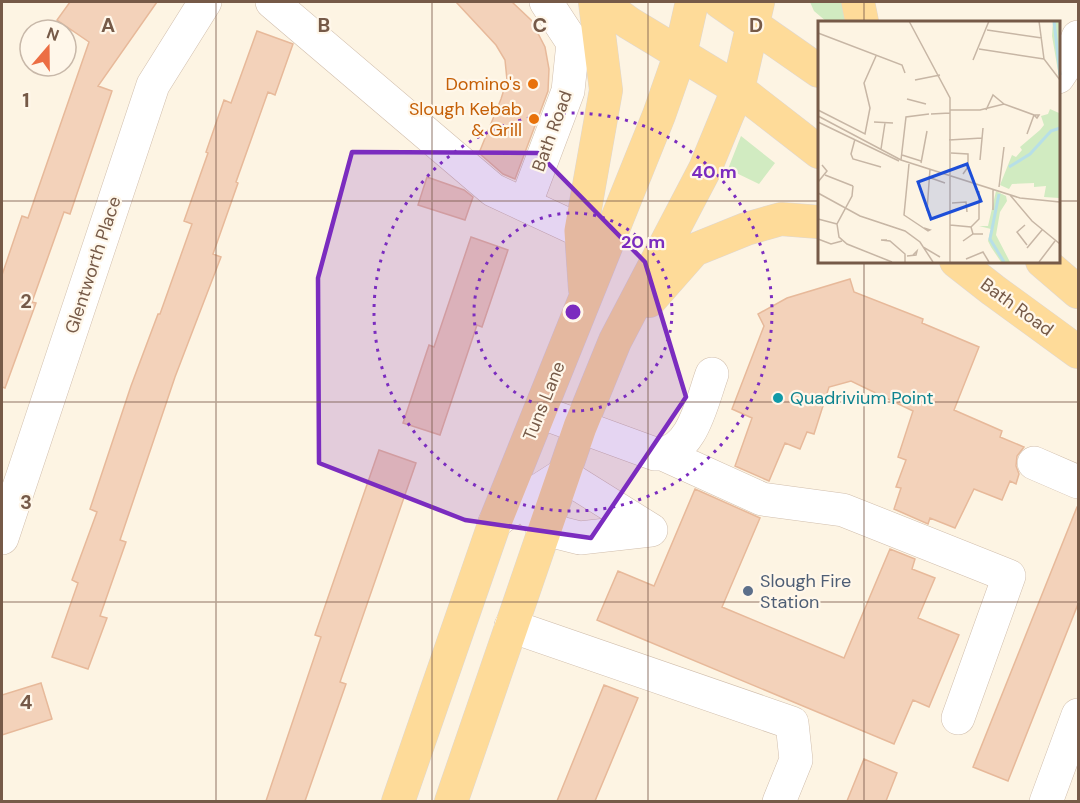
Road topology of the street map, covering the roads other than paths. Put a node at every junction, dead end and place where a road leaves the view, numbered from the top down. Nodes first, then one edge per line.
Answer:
1 (205, 2) edge
2 (272, 2) edge
3 (546, 2) edge
4 (595, 2) edge
5 (600, 2) edge
6 (692, 2) edge
7 (720, 2) edge
8 (858, 2) edge
9 (755, 13) edge
10 (862, 21) edge
11 (1078, 37) edge
12 (680, 55) junction
13 (818, 70) edge
14 (1059, 76) edge
15 (738, 89) junction
16 (818, 151) edge
17 (525, 205) junction
18 (818, 222) edge
19 (581, 231) junction
20 (934, 262) edge
21 (957, 262) edge
22 (1043, 262) edge
23 (993, 290) junction
24 (1078, 292) edge
25 (585, 299) junction
26 (615, 341) junction
27 (1078, 352) edge
28 (712, 374) dead end
29 (540, 412) junction
30 (580, 428) junction
31 (665, 455) junction
32 (1034, 463) dead end
33 (563, 475) junction
34 (1078, 482) edge
35 (518, 489) junction
36 (544, 529) junction
37 (2, 538) edge
38 (511, 626) junction
39 (1078, 715) edge
40 (958, 718) dead end
41 (398, 801) edge
42 (451, 801) edge
43 (779, 801) edge
44 (1046, 801) edge

1 - 37 street, Glentworth Place
2 - 17 street
3 - 17 street, Bath Road
4 - 19 main road
5 - 12 main road
6 - 12 main road, Tuns Lane
7 - 9 main road
8 - 10 main road
9 - 13 main road
9 - 15 main road
11 - 14 street
12 - 15 main road
12 - 25 main road, Tuns Lane
15 - 16 main road
15 - 26 main road
17 - 19 street
18 - 26 main road
19 - 25 main road
20 - 23 main road
21 - 23 main road, Bath Road
22 - 24 main road
23 - 27 main road, Bath Road
25 - 29 main road, Tuns Lane
26 - 30 main road
28 - 31 street
29 - 30 street
29 - 35 main road, Tuns Lane
30 - 31 street
30 - 33 main road
31 - 40 street
32 - 34 street
33 - 35 street
33 - 36 main road
33 - 36 street
35 - 36 street
35 - 41 main road, Tuns Lane
36 - 38 main road
38 - 42 main road
38 - 43 street
39 - 44 street

